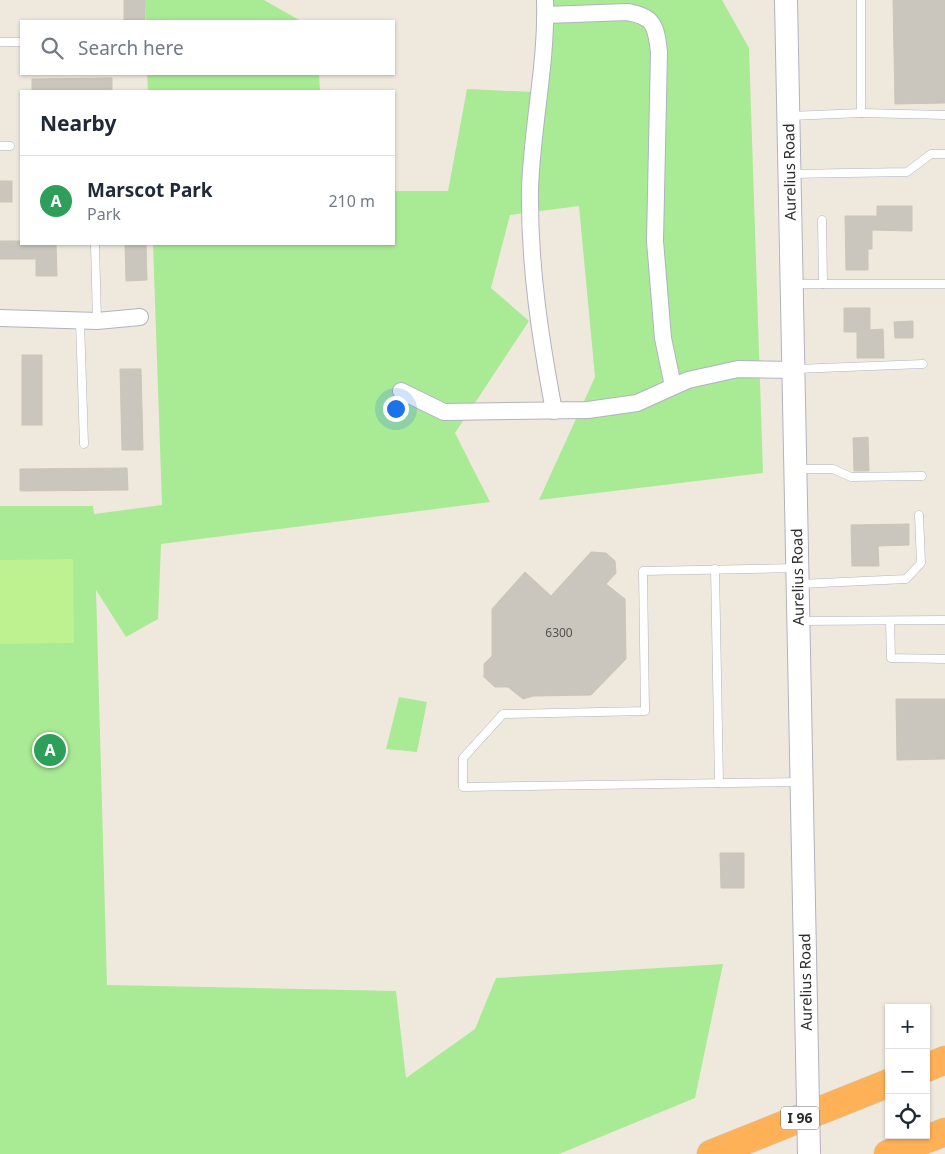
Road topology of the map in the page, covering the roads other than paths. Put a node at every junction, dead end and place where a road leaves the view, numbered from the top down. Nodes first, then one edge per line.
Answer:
1 (786, 0) edge
2 (861, 0) edge
3 (546, 7) edge
4 (0, 42) edge
5 (20, 42) edge
6 (861, 114) junction
7 (945, 115) edge
8 (788, 116) junction
9 (0, 146) edge
10 (10, 146) dead end
11 (945, 154) edge
12 (790, 174) junction
13 (822, 220) dead end
14 (95, 245) edge
15 (792, 284) junction
16 (823, 284) junction
17 (945, 284) edge
18 (140, 317) dead end
19 (0, 318) edge
20 (80, 321) junction
21 (97, 321) junction
22 (923, 364) dead end
23 (794, 370) junction
24 (672, 386) junction
25 (401, 391) dead end
26 (554, 411) junction
27 (84, 444) dead end
28 (796, 469) junction
29 (922, 476) dead end
30 (919, 515) dead end
31 (715, 569) junction
32 (798, 576) junction
33 (945, 620) edge
34 (890, 621) junction
35 (799, 622) junction
36 (945, 659) edge
37 (802, 782) junction
38 (719, 783) junction
39 (945, 1060) edge
40 (930, 1066) edge
41 (885, 1085) edge
42 (945, 1132) edge
43 (711, 1154) edge
44 (809, 1154) edge
45 (888, 1154) edge

1 - 8 street, Aurelius Road
2 - 6 lane
3 - 24 street
3 - 26 street
4 - 5 lane
6 - 7 lane
6 - 8 lane
8 - 12 street, Aurelius Road
9 - 10 lane
11 - 12 lane
12 - 15 street, Aurelius Road
13 - 16 lane
14 - 21 lane
15 - 16 lane
15 - 23 street, Aurelius Road
16 - 17 lane
18 - 21 street
19 - 20 street
20 - 21 street
20 - 27 lane
22 - 23 lane
23 - 24 street
23 - 28 street, Aurelius Road
24 - 26 street
25 - 26 street
28 - 29 lane
28 - 32 street, Aurelius Road
30 - 32 lane
31 - 32 lane
31 - 38 lane
31 - 38 lane
32 - 35 street, Aurelius Road
33 - 34 lane
34 - 35 lane
34 - 36 lane
35 - 37 street, Aurelius Road
37 - 38 lane
37 - 44 street, Aurelius Road, bridge
39 - 40 highway
41 - 43 highway, I 96
42 - 45 highway

